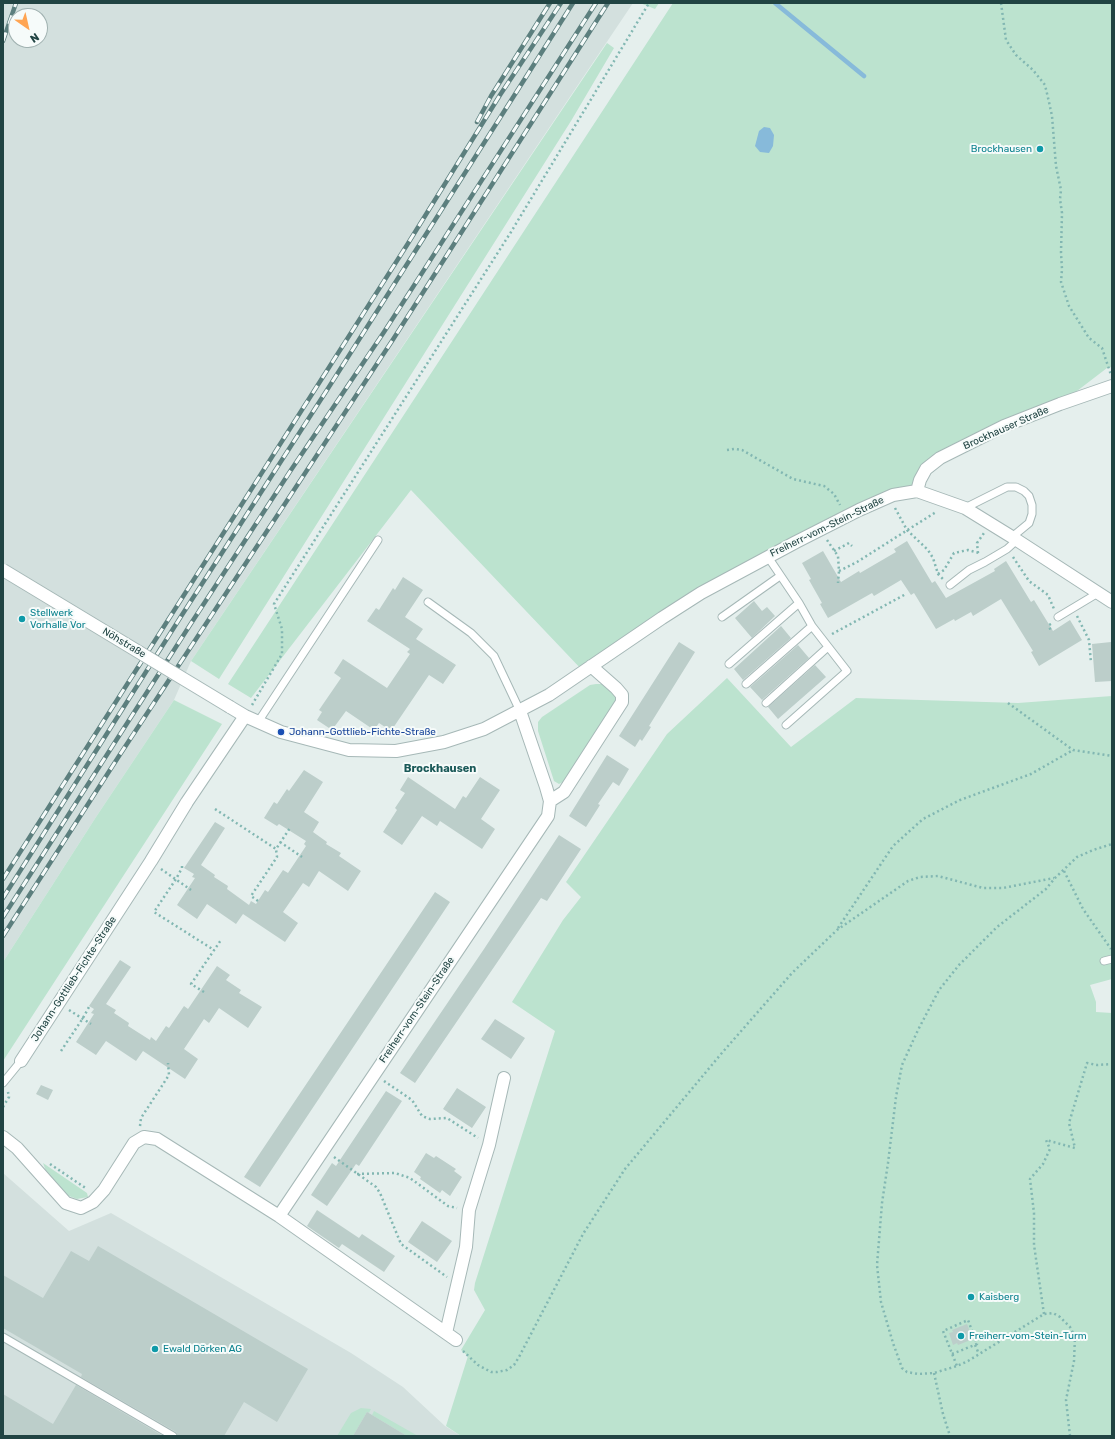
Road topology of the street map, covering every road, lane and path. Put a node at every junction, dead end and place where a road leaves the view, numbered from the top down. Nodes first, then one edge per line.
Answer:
1 (649, 3) edge
2 (1002, 3) edge
3 (1112, 377) edge
4 (1112, 386) edge
5 (727, 450) dead end
6 (917, 491) junction
7 (949, 502) junction
8 (840, 506) dead end
9 (965, 508) junction
10 (898, 514) dead end
11 (990, 523) junction
12 (907, 530) junction
13 (1014, 538) junction
14 (378, 540) dead end
15 (827, 540) dead end
16 (852, 546) dead end
17 (834, 551) junction
18 (978, 553) junction
19 (1012, 555) dead end
20 (768, 557) junction
21 (985, 562) junction
22 (3, 570) edge
23 (840, 571) junction
24 (780, 576) junction
25 (838, 583) dead end
26 (950, 585) dead end
27 (1098, 593) junction
28 (906, 594) dead end
29 (1050, 598) dead end
30 (428, 602) dead end
31 (1112, 602) edge
32 (799, 603) junction
33 (722, 616) dead end
34 (1058, 617) dead end
35 (1077, 617) dead end
36 (812, 626) junction
37 (823, 639) junction
38 (828, 646) junction
39 (1091, 663) dead end
40 (729, 664) dead end
41 (591, 666) junction
42 (746, 684) dead end
43 (766, 703) dead end
44 (1008, 703) dead end
45 (520, 711) junction
46 (245, 716) junction
47 (258, 722) junction
48 (786, 725) dead end
49 (1073, 750) junction
50 (1112, 756) edge
51 (550, 801) junction
52 (215, 809) dead end
53 (290, 828) dead end
54 (280, 842) junction
55 (1112, 844) edge
56 (276, 849) junction
57 (302, 857) dead end
58 (150, 861) junction
59 (182, 866) dead end
60 (1064, 871) junction
61 (1055, 878) junction
62 (176, 879) junction
63 (191, 890) dead end
64 (258, 901) dead end
65 (837, 930) junction
66 (221, 940) dead end
67 (214, 950) junction
68 (1112, 951) edge
69 (1112, 959) edge
70 (1104, 961) dead end
71 (204, 992) dead end
72 (58, 1003) junction
73 (88, 1005) dead end
74 (82, 1018) junction
75 (91, 1024) dead end
76 (61, 1050) dead end
77 (21, 1061) joint
78 (168, 1063) dead end
79 (1112, 1064) edge
80 (374, 1074) junction
81 (504, 1078) dead end
82 (3, 1082) edge
83 (141, 1118) dead end
84 (3, 1137) edge
85 (489, 1145) junction
86 (323, 1150) junction
87 (49, 1163) dead end
88 (357, 1174) junction
89 (104, 1190) junction
90 (469, 1210) junction
91 (279, 1216) junction
92 (457, 1284) junction
93 (1044, 1314) junction
94 (451, 1336) junction
95 (3, 1337) edge
96 (975, 1345) junction
97 (952, 1354) junction
98 (979, 1354) junction
99 (957, 1366) junction
100 (934, 1373) junction
101 (173, 1436) edge
102 (950, 1436) edge
103 (1070, 1436) edge

1 - 46 path
2 - 3 path
4 - 6 street, Brockhauser Straße
5 - 8 path
6 - 7 street, Freiherr-vom-Stein-Straße
6 - 20 street, Freiherr-vom-Stein-Straße
7 - 9 street, Freiherr-vom-Stein-Straße
7 - 12 path
9 - 11 street, Freiherr-vom-Stein-Straße
9 - 13 lane
10 - 12 path
11 - 13 street, Freiherr-vom-Stein-Straße
11 - 18 path
12 - 18 path
12 - 23 path
13 - 21 lane
13 - 27 street, Freiherr-vom-Stein-Straße
14 - 47 lane
15 - 17 path
16 - 17 path
17 - 23 path
18 - 21 path
19 - 29 path
20 - 24 lane
20 - 41 street, Freiherr-vom-Stein-Straße
21 - 26 lane
22 - 46 street, Nöhstraße, bridge
23 - 25 path
24 - 32 lane
24 - 33 lane
27 - 31 street, Freiherr-vom-Stein-Straße
27 - 34 lane
28 - 37 path
30 - 45 lane
32 - 36 lane
32 - 40 lane
35 - 39 path
36 - 37 lane
36 - 42 lane
37 - 38 lane
38 - 43 lane
38 - 48 lane
41 - 45 street, Freiherr-vom-Stein-Straße
41 - 51 street
44 - 49 path
45 - 47 street, Freiherr-vom-Stein-Straße
45 - 51 street
46 - 47 street, Freiherr-vom-Stein-Straße
46 - 58 street, Johann-Gottlieb-Fichte-Straße
49 - 50 path
49 - 65 path
51 - 80 street, Freiherr-vom-Stein-Straße
52 - 56 path
53 - 54 path
54 - 56 path
54 - 57 path
55 - 60 path
56 - 64 path
58 - 62 path
58 - 72 street, Johann-Gottlieb-Fichte-Straße
59 - 62 path
60 - 61 path
60 - 68 path
61 - 65 path
61 - 100 path
62 - 63 path
62 - 67 path
65 - 94 path
66 - 67 path
67 - 71 path
69 - 70 lane
72 - 74 path
72 - 77 street, Johann-Gottlieb-Fichte-Straße
73 - 74 path
74 - 75 path
74 - 76 path
77 - 82 lane
78 - 83 path
79 - 93 path
80 - 85 path
80 - 86 street, Freiherr-vom-Stein-Straße
81 - 85 street
84 - 89 street
85 - 90 street
86 - 88 path
86 - 91 street, Freiherr-vom-Stein-Straße
87 - 89 path
88 - 90 path
88 - 92 path
89 - 91 street
90 - 92 street
91 - 94 street
92 - 94 street
93 - 98 path
93 - 103 path
95 - 101 lane
96 - 97 path
96 - 97 path
96 - 98 path
97 - 99 path
98 - 99 path
99 - 100 path
100 - 102 path

